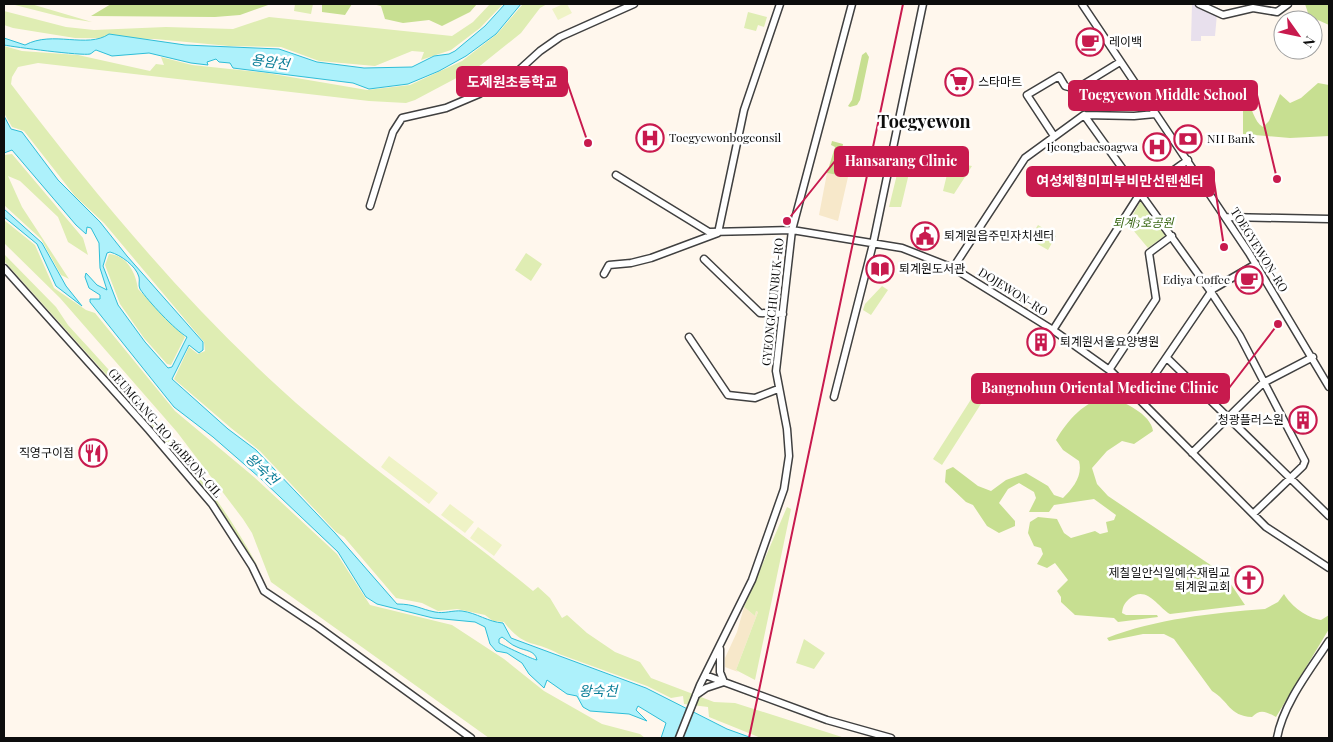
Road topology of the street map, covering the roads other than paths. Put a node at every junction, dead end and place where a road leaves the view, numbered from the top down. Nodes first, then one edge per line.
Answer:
1 (634, 4) edge
2 (780, 4) edge
3 (852, 4) edge
4 (923, 4) edge
5 (1082, 4) edge
6 (1199, 4) edge
7 (1288, 4) edge
8 (1120, 62) junction
9 (1155, 114) junction
10 (1084, 115) junction
11 (1054, 136) junction
12 (1188, 160) junction
13 (616, 175) dead end
14 (1139, 194) junction
15 (370, 206) dead end
16 (1226, 217) junction
17 (1329, 218) edge
18 (792, 230) junction
19 (718, 233) junction
20 (1172, 236) junction
21 (873, 244) junction
22 (704, 259) dead end
23 (1256, 264) junction
24 (4, 268) edge
25 (953, 268) junction
26 (604, 274) dead end
27 (1211, 292) junction
28 (783, 314) junction
29 (1053, 330) junction
30 (688, 337) dead end
31 (1313, 357) junction
32 (1166, 358) junction
33 (1109, 370) junction
34 (1263, 383) junction
35 (1329, 387) edge
36 (778, 389) junction
37 (834, 397) dead end
38 (1138, 399) junction
39 (1227, 418) junction
40 (1192, 453) junction
41 (1290, 479) junction
42 (1253, 514) junction
43 (1329, 516) edge
44 (1329, 568) edge
45 (1329, 641) edge
46 (720, 644) junction
47 (705, 675) junction
48 (724, 682) junction
49 (695, 695) junction
50 (471, 738) edge
51 (679, 738) edge
52 (891, 738) edge
53 (1277, 738) edge

1 - 15 street
2 - 19 street
3 - 18 street, GYEONGCHUNBUK-RO
4 - 21 street
5 - 8 street, TOEGYEWON-RO
6 - 7 street
8 - 9 street, TOEGYEWON-RO
8 - 11 street
9 - 10 street
9 - 12 street, TOEGYEWON-RO
10 - 11 street
10 - 14 street
11 - 25 street
12 - 14 street
12 - 16 street, TOEGYEWON-RO
13 - 19 street, DOJEWON-RO
14 - 20 street
14 - 29 street
16 - 17 street
16 - 23 street, TOEGYEWON-RO
18 - 19 street, DOJEWON-RO
18 - 21 street, DOJEWON-RO
18 - 28 street, GYEONGCHUNBUK-RO
19 - 26 street
20 - 27 street
20 - 33 street
21 - 25 street, DOJEWON-RO
21 - 37 street
22 - 28 street
23 - 27 street
23 - 31 street, TOEGYEWON-RO
24 - 50 street, GEUMGANG-RO 361BEON-GIL
25 - 29 street, DOJEWON-RO
27 - 32 street
27 - 34 street
28 - 36 street, GYEONGCHUNBUK-RO
29 - 33 street, DOJEWON-RO
30 - 36 street
31 - 34 street
31 - 35 street, TOEGYEWON-RO
32 - 38 street
32 - 39 street
33 - 38 street, DOJEWON-RO
34 - 39 street
34 - 41 street
36 - 46 street, GYEONGCHUNBUK-RO
38 - 40 street, DOJEWON-RO
39 - 40 street
39 - 41 street
40 - 42 street, DOJEWON-RO
41 - 42 street
41 - 43 street
42 - 44 street, DOJEWON-RO
45 - 53 street
46 - 47 street, GYEONGCHUNBUK-RO
46 - 48 street
47 - 48 street
47 - 49 street, GYEONGCHUNBUK-RO
48 - 49 street
48 - 52 street
49 - 51 street, GYEONGCHUNBUK-RO

